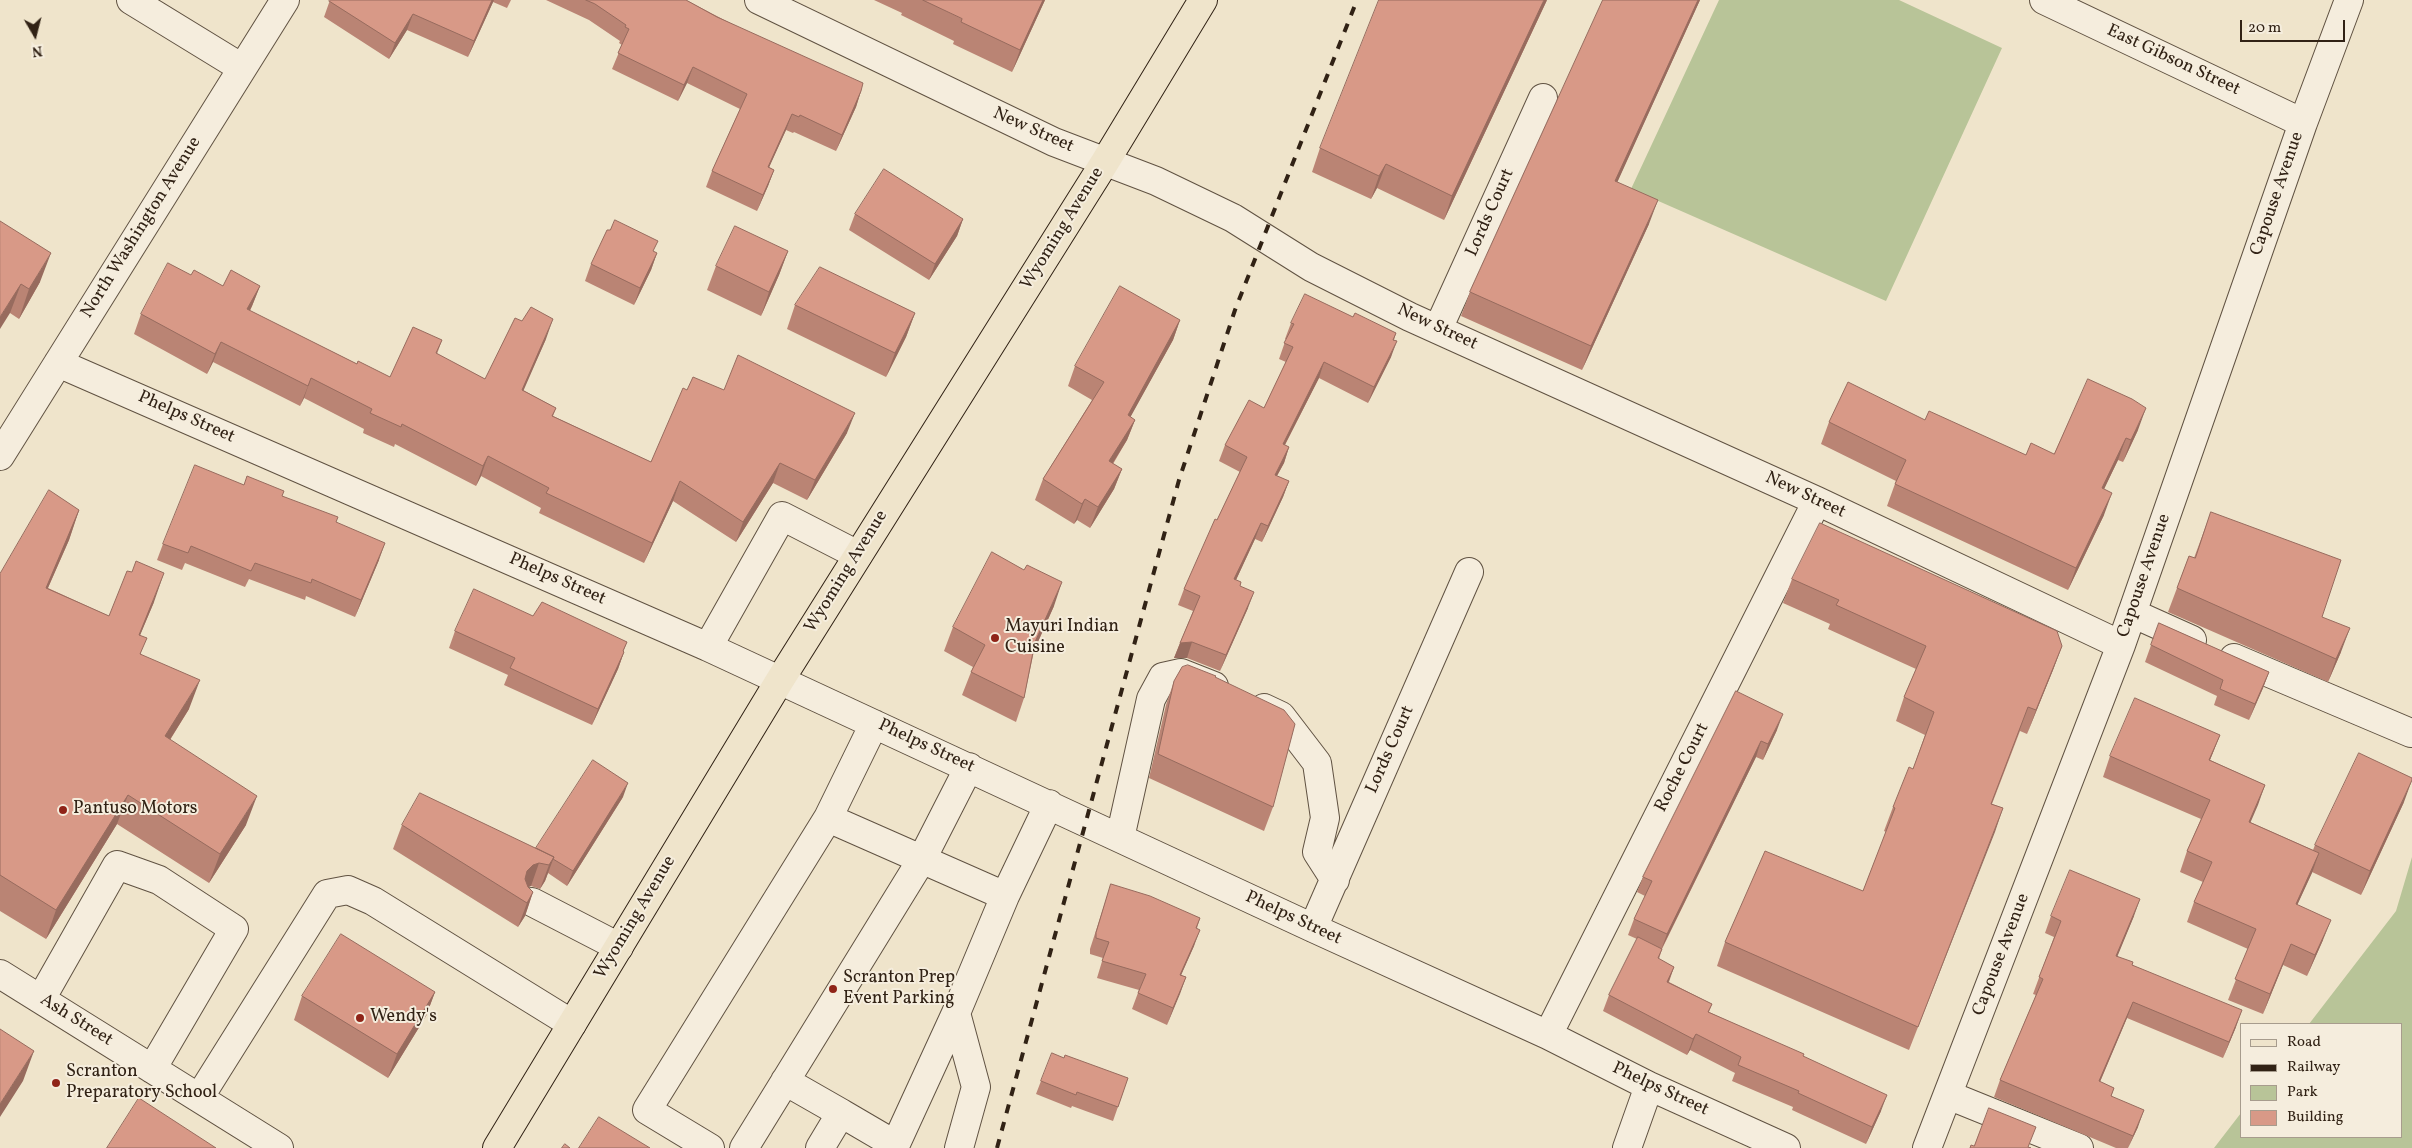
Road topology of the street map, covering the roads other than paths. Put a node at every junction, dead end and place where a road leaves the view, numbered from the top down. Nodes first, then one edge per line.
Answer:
1 (131, 0) edge
2 (285, 0) edge
3 (759, 0) edge
4 (1203, 0) edge
5 (2044, 0) edge
6 (2349, 0) edge
7 (242, 68) junction
8 (1543, 98) dead end
9 (2303, 123) junction
10 (1105, 162) junction
11 (1438, 329) junction
12 (58, 363) junction
13 (0, 456) edge
14 (1817, 501) junction
15 (858, 555) junction
16 (1469, 572) dead end
17 (2132, 613) junction
18 (2121, 645) junction
19 (708, 646) junction
20 (780, 680) junction
21 (874, 724) junction
22 (2411, 733) edge
23 (968, 767) junction
24 (1049, 804) junction
25 (828, 818) junction
26 (1120, 838) junction
27 (922, 859) junction
28 (1335, 880) junction
29 (1005, 896) junction
30 (532, 902) edge
31 (1313, 928) junction
32 (619, 947) junction
33 (0, 974) edge
34 (41, 999) junction
35 (956, 1013) junction
36 (572, 1024) junction
37 (1548, 1035) junction
38 (152, 1069) junction
39 (785, 1081) junction
40 (1649, 1086) junction
41 (1948, 1096) junction
42 (199, 1098) junction
43 (841, 1113) junction
44 (894, 1146) edge
45 (279, 1148) edge
46 (497, 1148) edge
47 (710, 1148) edge
48 (744, 1148) edge
49 (820, 1148) edge
50 (959, 1148) edge
51 (1627, 1148) edge
52 (1786, 1148) edge
53 (1927, 1148) edge
54 (2079, 1148) edge

1 - 7 street
2 - 7 street, North Washington Avenue
3 - 10 street, New Street
4 - 10 main road, Wyoming Avenue
5 - 9 street, East Gibson Street
6 - 9 street, Capouse Avenue
7 - 12 street, North Washington Avenue
8 - 11 street, Lords Court
9 - 17 street, Capouse Avenue
10 - 11 street, New Street
10 - 15 main road, Wyoming Avenue
11 - 14 street, New Street
12 - 13 street, North Washington Avenue
12 - 19 street, Phelps Street
14 - 18 street, New Street
14 - 37 street, Roche Court
15 - 19 street
15 - 20 main road, Wyoming Avenue
16 - 28 street, Lords Court
17 - 18 street, Capouse Avenue
17 - 22 street
18 - 41 street, Capouse Avenue
19 - 20 street, Phelps Street
20 - 21 street, Phelps Street
20 - 32 main road, Wyoming Avenue
21 - 23 street, Phelps Street
21 - 25 street
23 - 24 street, Phelps Street
23 - 27 street
24 - 26 street, Phelps Street
24 - 29 street
25 - 27 street
25 - 47 street
26 - 28 street
26 - 31 street, Phelps Street
27 - 29 street
27 - 39 street
28 - 31 street, Lords Court
29 - 35 street
30 - 32 street
31 - 37 street, Phelps Street
32 - 36 main road, Wyoming Avenue
33 - 34 street, Ash Street
34 - 38 street, Ash Street
34 - 38 street
35 - 44 street
35 - 50 street
36 - 42 street
36 - 46 main road, Wyoming Avenue
37 - 40 street, Phelps Street
38 - 42 street, Ash Street
39 - 43 street
39 - 48 street
40 - 51 street
40 - 52 street, Phelps Street
41 - 53 street, Capouse Avenue
41 - 54 street
42 - 45 street, Ash Street
43 - 44 street
43 - 49 street

